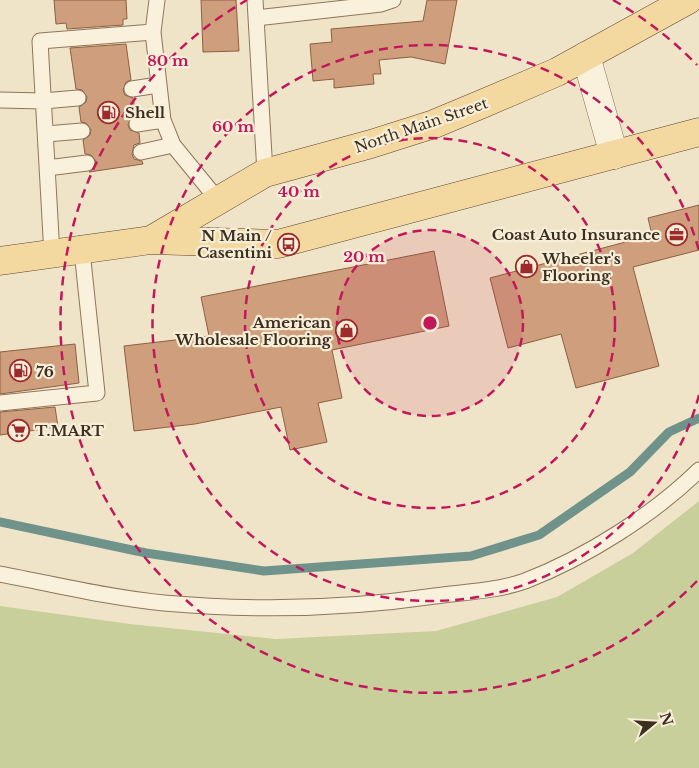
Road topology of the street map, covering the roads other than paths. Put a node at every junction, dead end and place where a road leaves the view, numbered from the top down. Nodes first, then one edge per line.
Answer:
1 (157, 0) edge
2 (255, 0) edge
3 (393, 0) edge
4 (688, 0) edge
5 (292, 7) edge
6 (256, 18) junction
7 (153, 32) junction
8 (586, 56) junction
9 (158, 85) junction
10 (132, 90) dead end
11 (78, 98) dead end
12 (0, 100) edge
13 (43, 101) junction
14 (163, 120) junction
15 (137, 124) dead end
16 (82, 131) dead end
17 (699, 132) edge
18 (46, 134) junction
19 (173, 145) junction
20 (141, 152) dead end
21 (614, 155) junction
22 (87, 163) dead end
23 (47, 168) junction
24 (265, 174) junction
25 (218, 200) junction
26 (151, 240) junction
27 (82, 251) junction
28 (52, 255) junction
29 (0, 261) edge
30 (0, 404) edge
31 (699, 470) edge
32 (0, 574) edge

1 - 7 lane
2 - 6 lane
3 - 5 lane
4 - 8 main road, North Main Street
5 - 6 lane
6 - 24 lane
7 - 9 lane
7 - 13 lane
8 - 21 street
8 - 24 main road, North Main Street
9 - 10 lane
9 - 14 lane
11 - 13 lane
12 - 13 lane
13 - 18 lane
14 - 15 lane
14 - 19 lane
16 - 18 lane
17 - 21 main road, North Main Street
18 - 23 lane
19 - 20 lane
19 - 25 lane
21 - 26 main road, North Main Street
22 - 23 lane
23 - 28 lane
24 - 25 main road, North Main Street
25 - 26 main road, North Main Street
26 - 27 main road, North Main Street
27 - 28 main road, North Main Street
27 - 30 lane
28 - 29 main road, North Main Street
31 - 32 lane

